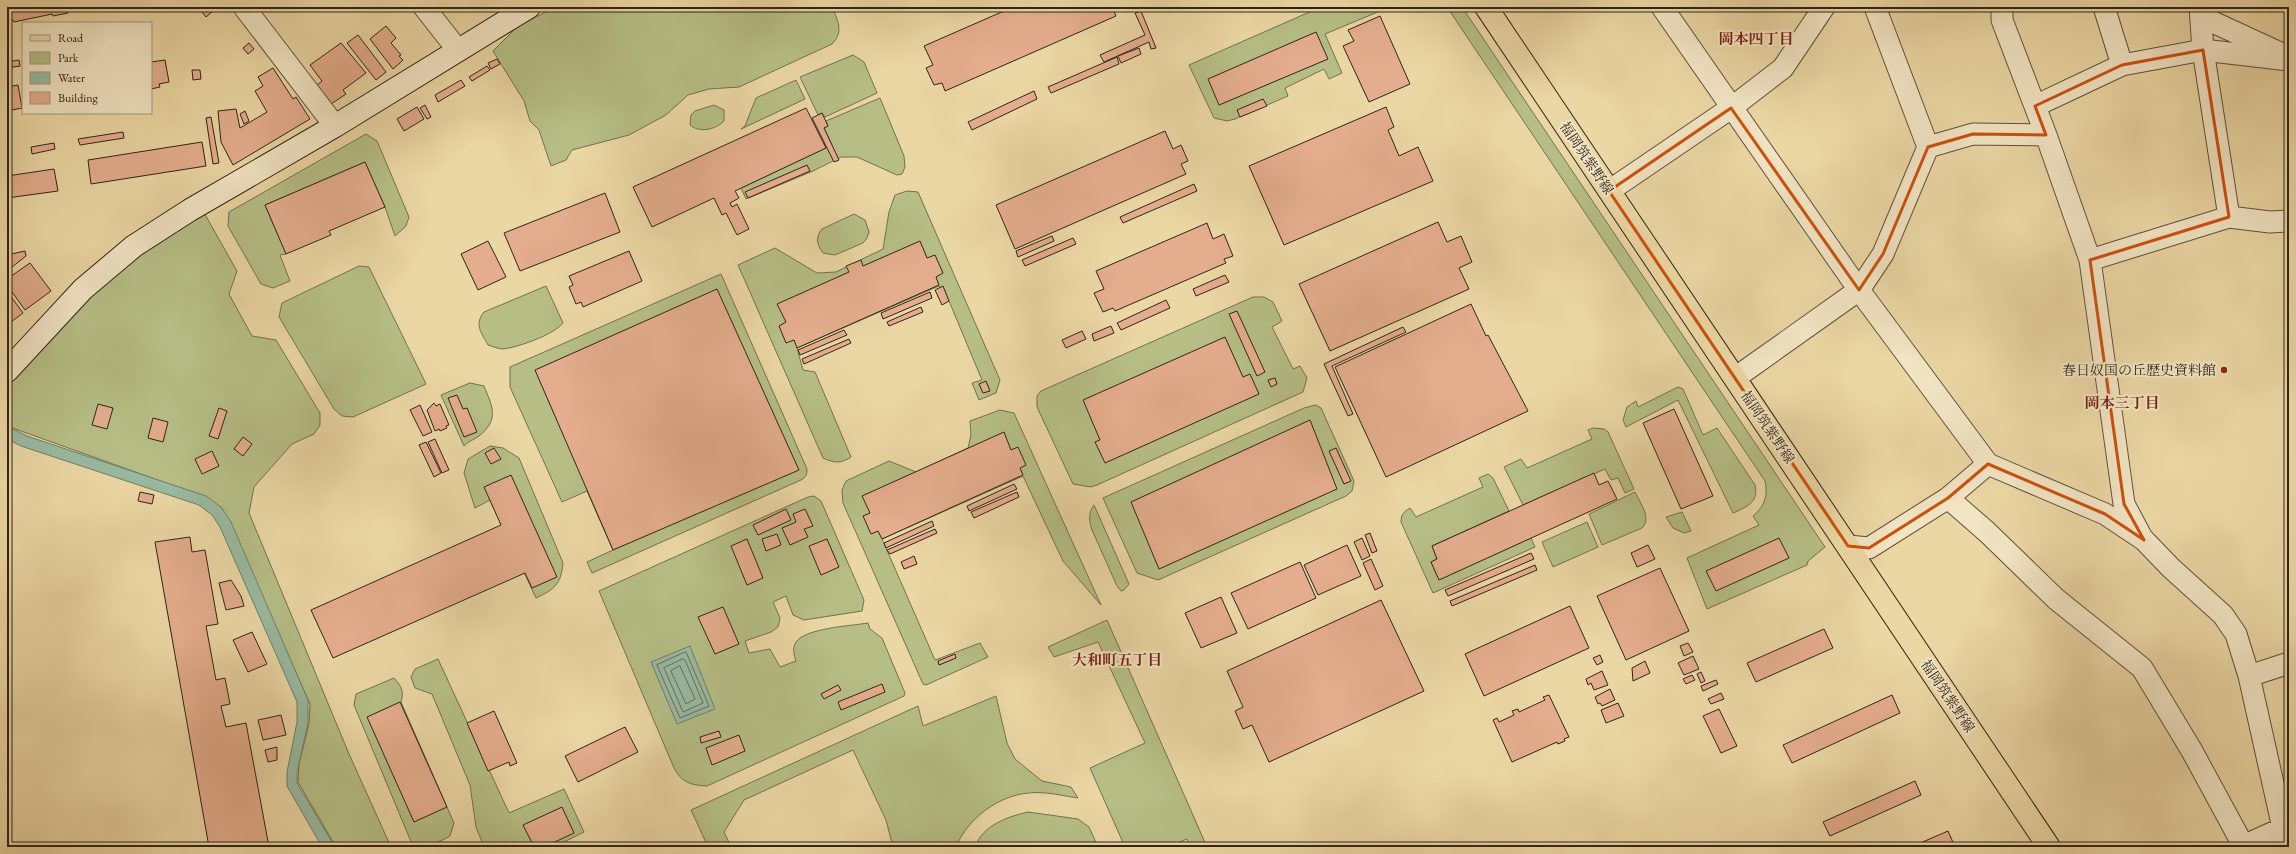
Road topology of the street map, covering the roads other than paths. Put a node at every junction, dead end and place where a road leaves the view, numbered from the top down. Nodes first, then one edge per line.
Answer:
1 (244, 7) edge
2 (424, 7) edge
3 (529, 7) edge
4 (1486, 7) edge
5 (1662, 7) edge
6 (1824, 7) edge
7 (1875, 7) edge
8 (2002, 7) edge
9 (2104, 7) edge
10 (2201, 12) edge
11 (457, 49) junction
12 (2203, 50) junction
13 (2289, 57) edge
14 (2289, 60) edge
15 (2122, 64) junction
16 (2035, 106) junction
17 (1731, 108) junction
18 (335, 126) junction
19 (2046, 135) junction
20 (1928, 147) junction
21 (1609, 191) junction
22 (2229, 217) junction
23 (2289, 221) edge
24 (2090, 260) junction
25 (1859, 290) junction
26 (7, 371) edge
27 (1735, 378) junction
28 (1988, 464) junction
29 (1948, 498) junction
30 (2144, 540) junction
31 (1848, 546) junction
32 (2289, 663) edge
33 (2249, 676) junction
34 (2286, 834) edge
35 (2242, 846) edge
36 (2049, 847) edge

1 - 18 street
2 - 11 street
3 - 11 street
4 - 21 main road, 福岡筑紫野線
5 - 17 street
6 - 17 street
7 - 20 street
8 - 16 street
9 - 15 street
10 - 12 street
10 - 13 street
11 - 18 street
12 - 14 street
12 - 15 street
12 - 22 street
15 - 16 street
16 - 19 street
17 - 21 street
17 - 25 street
18 - 26 street
19 - 20 street
19 - 24 street
20 - 25 street
21 - 27 main road, 福岡筑紫野線
22 - 23 street
22 - 24 street
24 - 30 street
25 - 27 street
25 - 28 street
27 - 31 main road, 福岡筑紫野線
28 - 29 street
28 - 30 street
29 - 31 street
29 - 35 street
30 - 33 street
31 - 36 main road, 福岡筑紫野線
32 - 33 street
33 - 34 street
34 - 35 street

